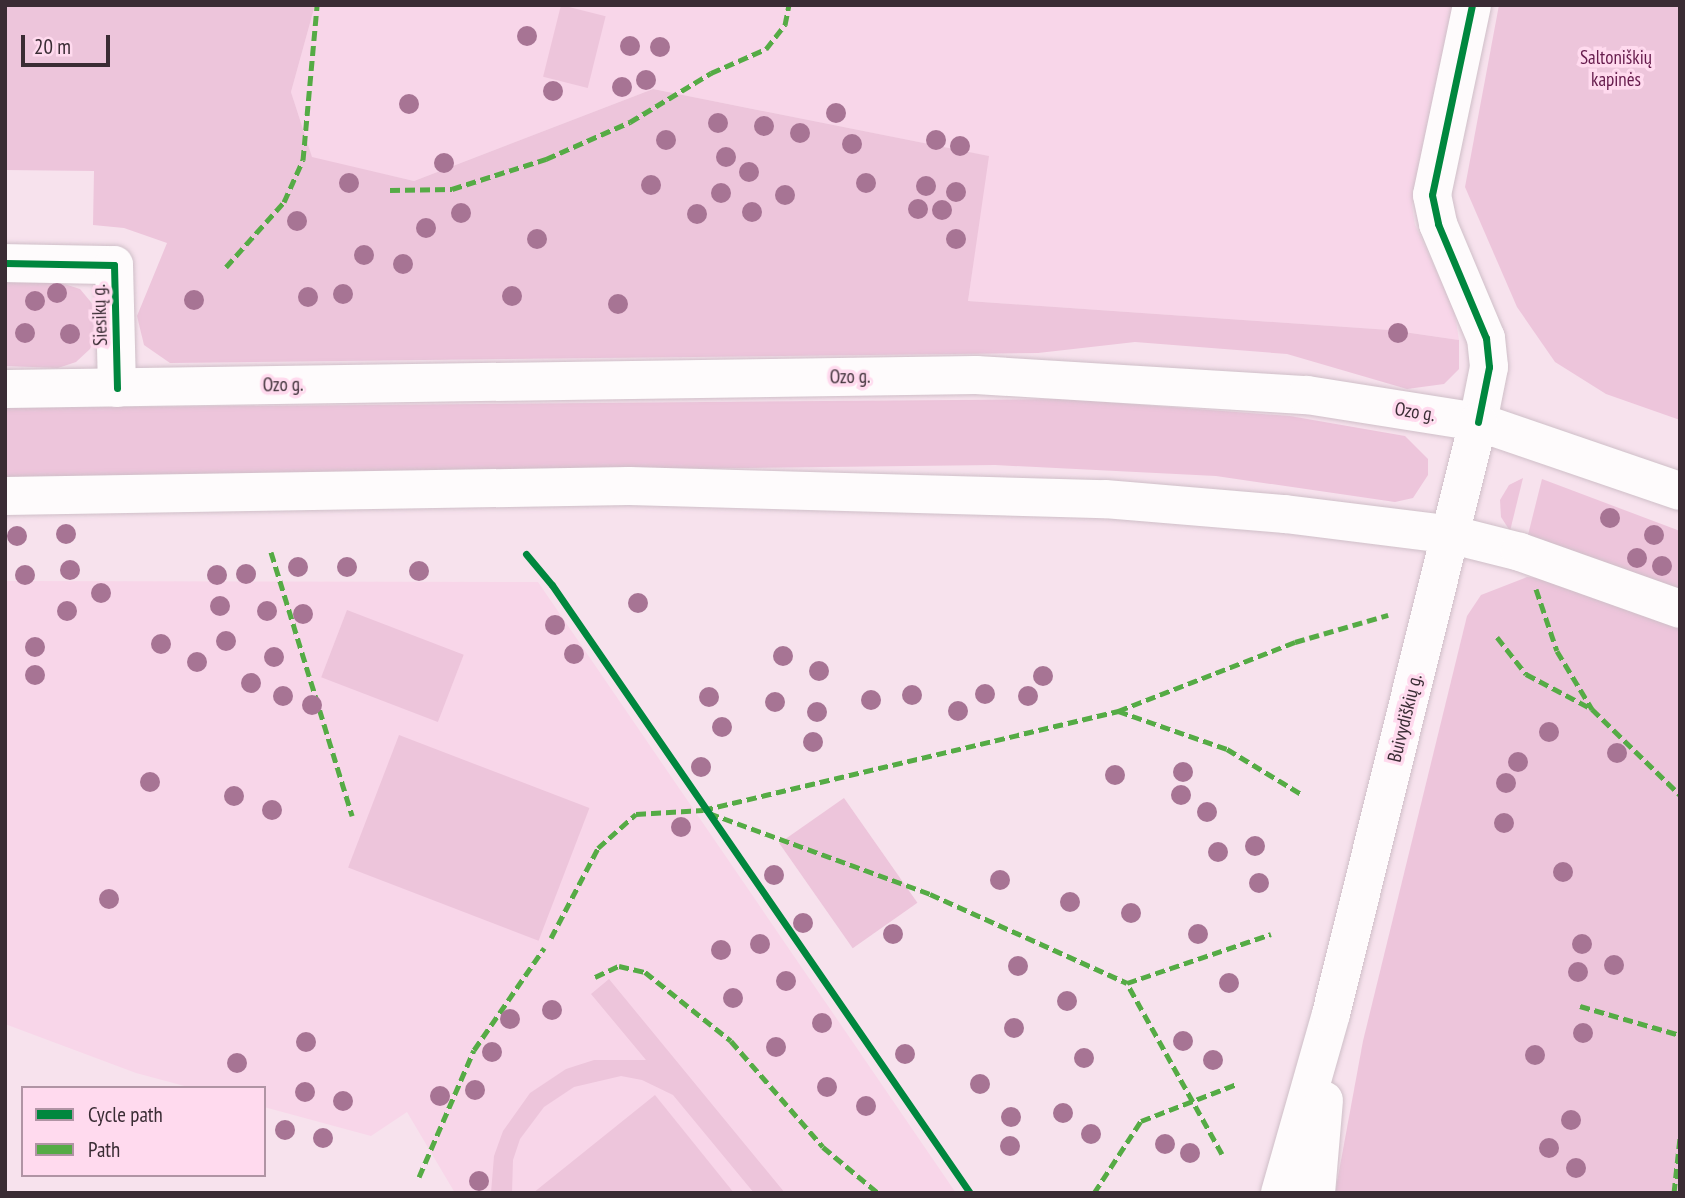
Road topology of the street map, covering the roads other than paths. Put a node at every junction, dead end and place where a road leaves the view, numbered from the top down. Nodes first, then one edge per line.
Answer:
1 (1472, 5) edge
2 (5, 263) edge
3 (117, 388) junction
4 (5, 389) edge
5 (1478, 422) junction
6 (1680, 491) edge
7 (5, 496) edge
8 (1452, 535) junction
9 (1680, 609) edge
10 (1331, 1014) junction
11 (1280, 1193) edge
12 (1316, 1193) edge

1 - 5 main road, Buivydiškių g.
2 - 3 main road, Siesikų g.
3 - 4 main road, Ozo g.
3 - 5 main road, Ozo g.
5 - 6 main road, Ozo g.
5 - 8 main road, Buivydiškių g.
7 - 8 main road
8 - 9 main road
8 - 10 main road, Buivydiškių g.
10 - 11 main road, Buivydiškių g.
10 - 12 main road, Buivydiškių g.

